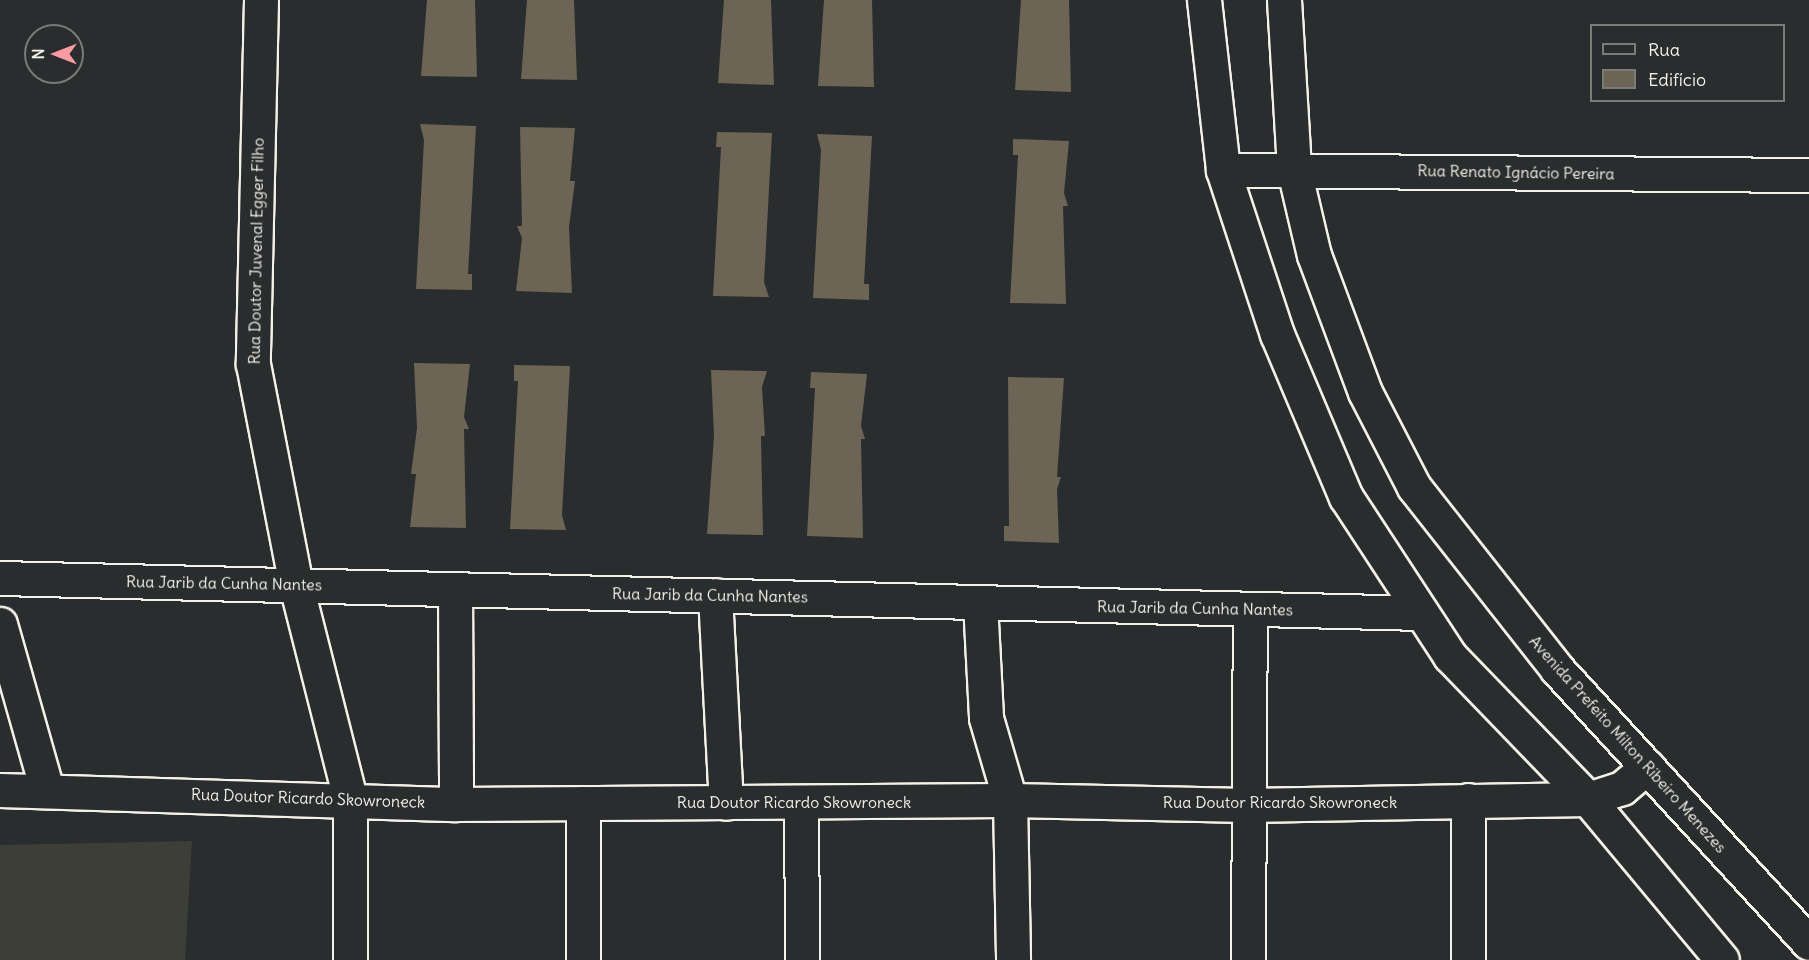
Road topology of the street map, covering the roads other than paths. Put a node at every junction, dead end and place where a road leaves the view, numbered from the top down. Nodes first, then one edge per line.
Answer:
1 (261, 0) edge
2 (1204, 0) edge
3 (1284, 0) edge
4 (1223, 170) junction
5 (1294, 170) junction
6 (1809, 175) edge
7 (0, 578) edge
8 (296, 585) junction
9 (455, 589) junction
10 (715, 595) junction
11 (980, 602) junction
12 (1250, 609) junction
13 (1419, 613) junction
14 (0, 624) edge
15 (1647, 767) junction
16 (0, 790) edge
17 (46, 790) junction
18 (350, 798) junction
19 (1010, 800) junction
20 (1468, 800) junction
21 (1588, 800) junction
22 (584, 803) junction
23 (726, 803) junction
24 (801, 803) junction
25 (456, 804) junction
26 (1248, 805) junction
27 (1809, 943) edge
28 (1710, 954) edge
29 (351, 960) edge
30 (583, 960) edge
31 (802, 960) edge
32 (1013, 960) edge
33 (1248, 960) edge
34 (1468, 960) edge

1 - 8 street, Rua Doutor Juvenal Egger Filho
2 - 4 street
3 - 5 street, Avenida Prefeito Milton Ribeiro Menezes
4 - 5 street, Rua Renato Ignácio Pereira
4 - 13 street
5 - 6 street, Rua Renato Ignácio Pereira
5 - 15 street, Avenida Prefeito Milton Ribeiro Menezes
7 - 8 street, Rua Jarib da Cunha Nantes
8 - 9 street, Rua Jarib da Cunha Nantes
8 - 18 street, Rua Doutor Juvenal Egger Filho
9 - 10 street, Rua Jarib da Cunha Nantes
9 - 25 street
10 - 11 street, Rua Jarib da Cunha Nantes
10 - 23 street
11 - 12 street, Rua Jarib da Cunha Nantes
11 - 19 street
12 - 13 street, Rua Jarib da Cunha Nantes
12 - 26 street
13 - 21 street
14 - 17 street
15 - 21 street, Rua Doutor Ricardo Skowroneck
15 - 27 street, Avenida Prefeito Milton Ribeiro Menezes
16 - 17 street, Rua Doutor Ricardo Skowroneck
17 - 18 street, Rua Doutor Ricardo Skowroneck
18 - 25 street, Rua Doutor Ricardo Skowroneck
18 - 29 street, Rua Doutor Juvenal Egger Filho
19 - 24 street, Rua Doutor Ricardo Skowroneck
19 - 26 street, Rua Doutor Ricardo Skowroneck
19 - 32 street
20 - 21 street, Rua Doutor Ricardo Skowroneck
20 - 26 street, Rua Doutor Ricardo Skowroneck
20 - 34 street
21 - 28 street
22 - 23 street, Rua Doutor Ricardo Skowroneck
22 - 25 street, Rua Doutor Ricardo Skowroneck
22 - 30 street
23 - 24 street, Rua Doutor Ricardo Skowroneck
24 - 31 street
26 - 33 street

